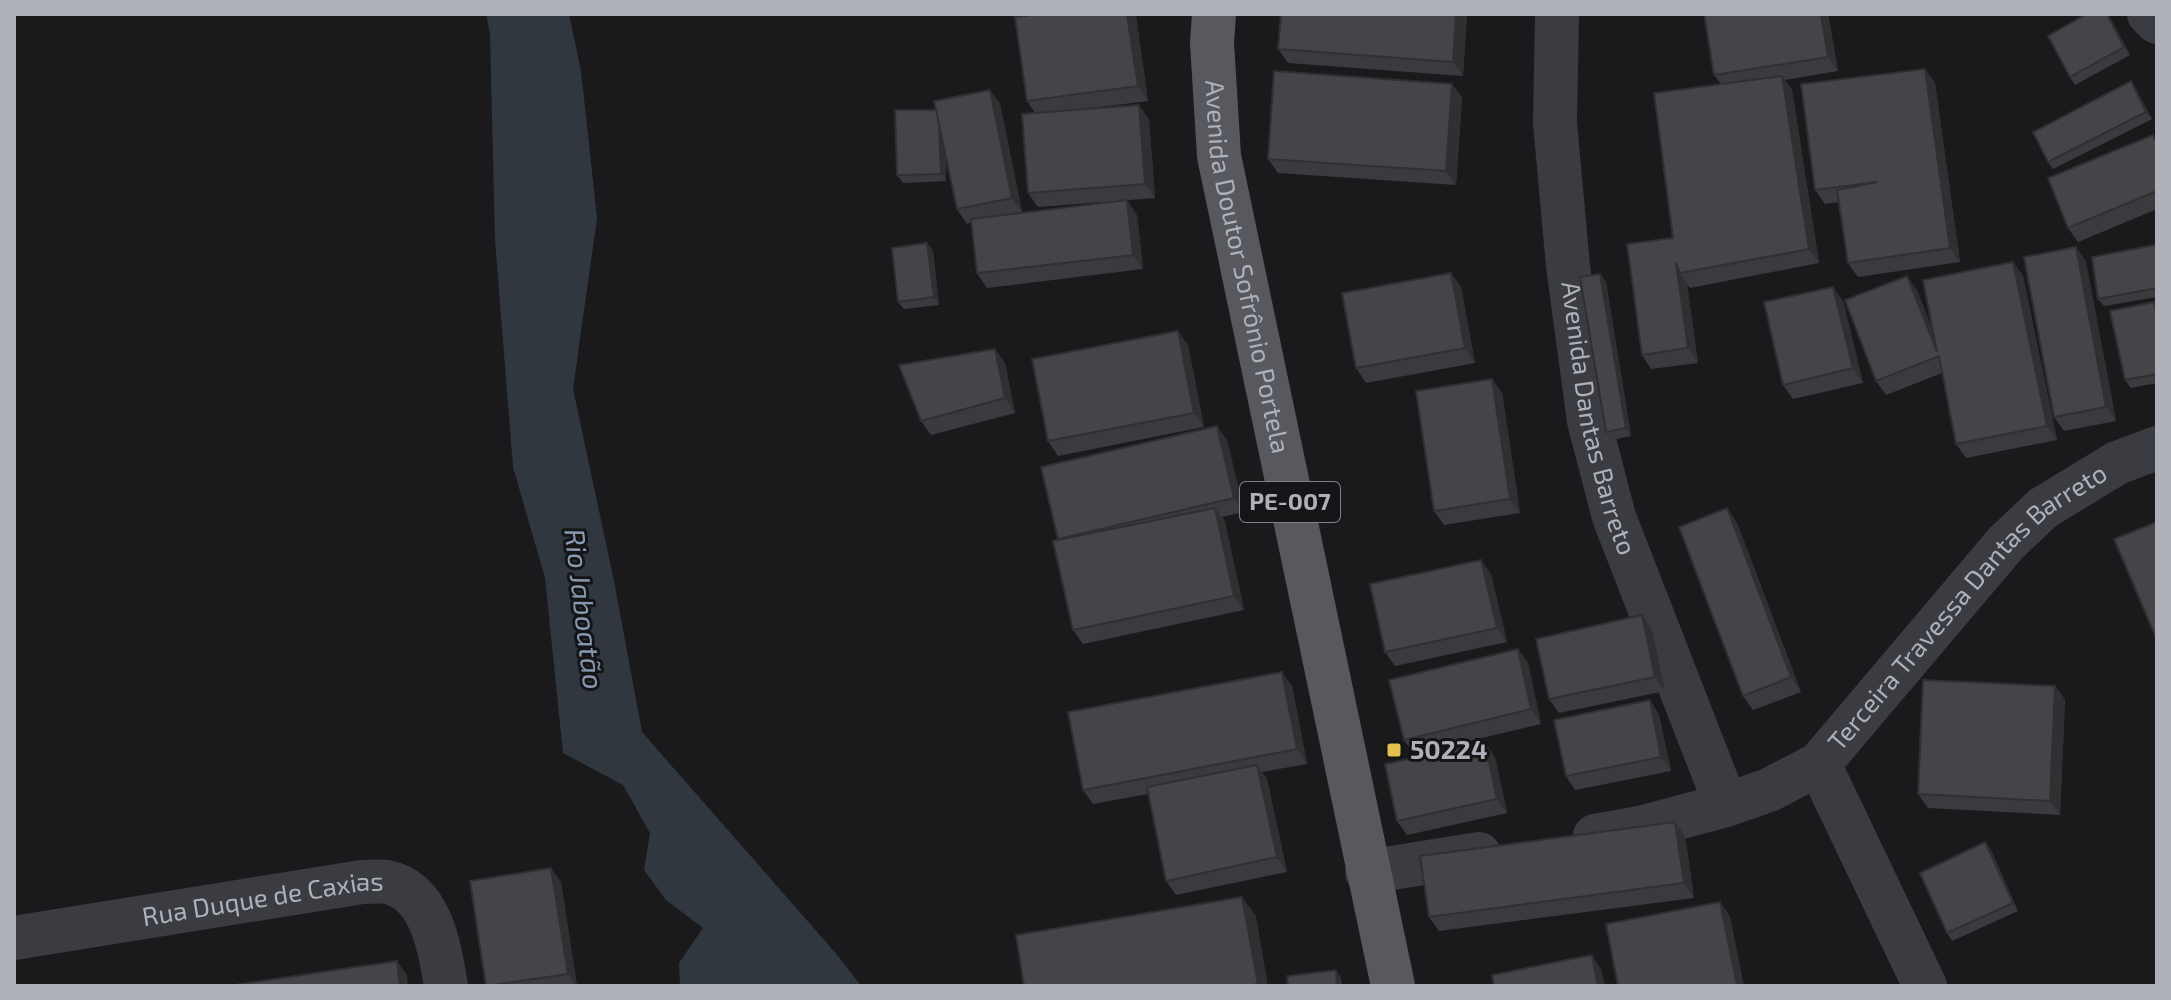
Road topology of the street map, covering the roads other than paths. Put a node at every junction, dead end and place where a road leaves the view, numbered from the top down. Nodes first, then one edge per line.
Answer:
1 (1214, 14) edge
2 (1557, 14) edge
3 (2149, 14) edge
4 (2157, 22) edge
5 (2157, 448) edge
6 (1819, 764) junction
7 (1726, 805) junction
8 (1367, 872) junction
9 (14, 938) edge
10 (446, 986) edge
11 (1393, 986) edge
12 (1925, 986) edge

1 - 8 main road, Avenida Doutor Sofrônio Portela / PE-007
2 - 7 street, Avenida Dantas Barreto
3 - 4 street
5 - 6 street, Terceira Travessa Dantas Barreto
6 - 7 street, Terceira Travessa Dantas Barreto
6 - 12 street
7 - 8 street, Terceira Travessa Dantas Barreto
8 - 11 main road, Avenida Doutor Sofrônio Portela / PE-007
9 - 10 street, Rua Duque de Caxias

